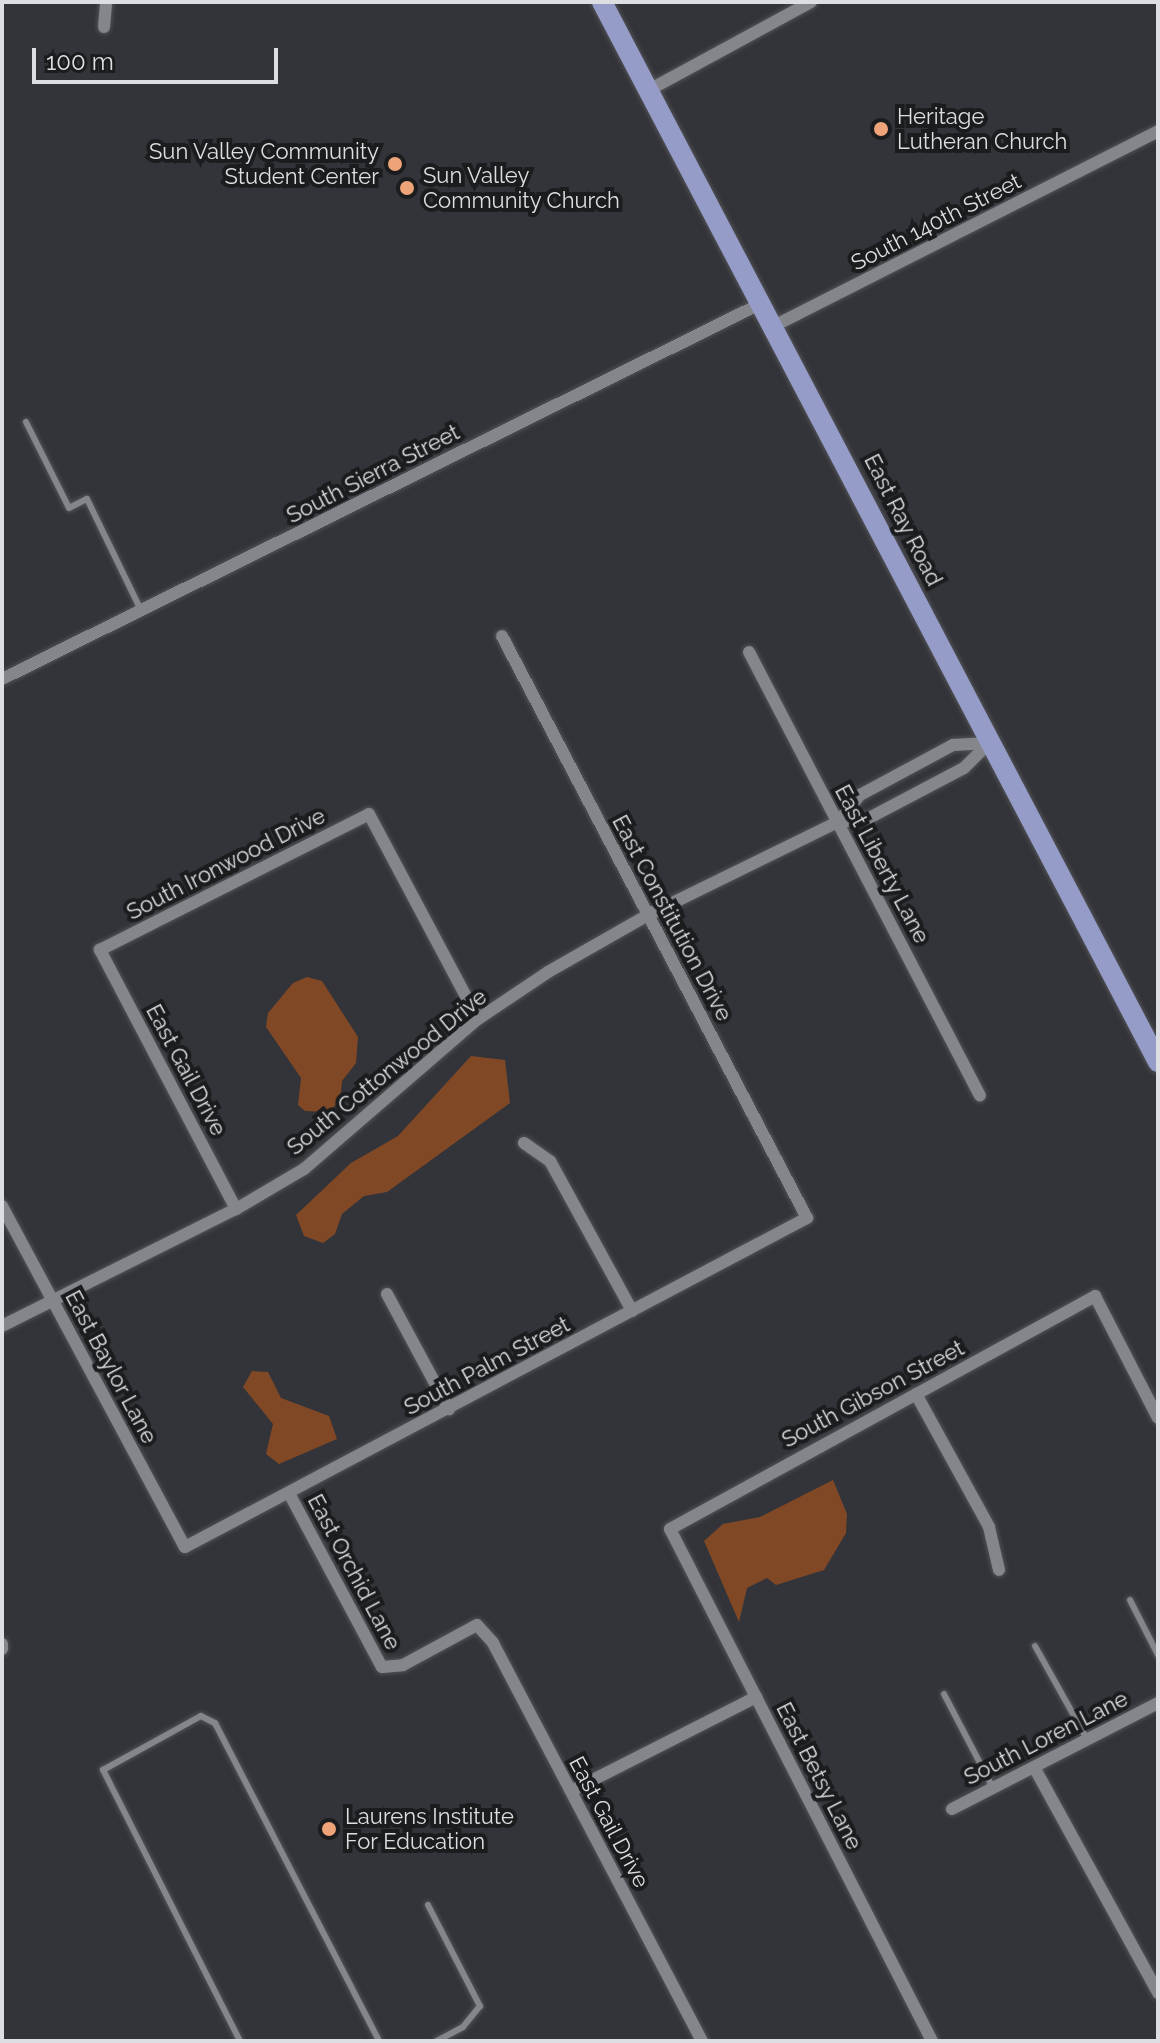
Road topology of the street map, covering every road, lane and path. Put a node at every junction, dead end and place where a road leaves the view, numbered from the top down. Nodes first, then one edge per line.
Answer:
1 (106, 2) edge
2 (602, 2) edge
3 (811, 2) edge
4 (104, 27) dead end
5 (649, 90) junction
6 (1158, 131) edge
7 (762, 303) junction
8 (774, 326) junction
9 (26, 422) dead end
10 (141, 610) junction
11 (502, 636) dead end
12 (749, 652) dead end
13 (2, 679) edge
14 (989, 743) junction
15 (838, 822) junction
16 (648, 915) junction
17 (100, 950) joint
18 (478, 1019) junction
19 (1158, 1062) edge
20 (980, 1095) dead end
21 (524, 1143) dead end
22 (2, 1206) edge
23 (236, 1209) junction
24 (807, 1218) joint
25 (387, 1294) dead end
26 (53, 1302) junction
27 (632, 1311) junction
28 (2, 1326) edge
29 (916, 1394) junction
30 (449, 1409) junction
31 (1158, 1418) edge
32 (290, 1495) junction
33 (670, 1529) joint
34 (185, 1547) joint
35 (999, 1570) dead end
36 (1130, 1600) dead end
37 (477, 1625) joint
38 (1035, 1646) dead end
39 (1158, 1655) edge
40 (944, 1694) dead end
41 (756, 1697) junction
42 (1158, 1703) edge
43 (1087, 1739) junction
44 (1034, 1767) junction
45 (993, 1788) junction
46 (571, 1791) junction
47 (952, 1809) dead end
48 (428, 1905) dead end
49 (1158, 1993) edge
50 (240, 2041) edge
51 (379, 2041) edge
52 (437, 2041) edge
53 (702, 2041) edge
54 (932, 2041) edge

1 - 4 street
2 - 5 main road, East Ray Road
3 - 5 street
5 - 7 main road, East Ray Road
6 - 8 street, South 140th Street
7 - 8 main road, East Ray Road
7 - 10 street, South Sierra Street
8 - 14 main road, East Ray Road
9 - 10 lane
10 - 13 street, South Sierra Street
11 - 16 street, East Constitution Drive
12 - 15 street, East Liberty Lane
14 - 15 street, South Cottonwood Drive
14 - 15 street, South Cottonwood Drive
14 - 19 main road, East Ray Road
15 - 16 street, South Cottonwood Drive
15 - 20 street, East Liberty Lane
16 - 18 street, South Cottonwood Drive
16 - 24 street, East Constitution Drive
17 - 18 street, South Ironwood Drive
17 - 23 street, East Gail Drive
18 - 23 street, South Cottonwood Drive
21 - 27 street
22 - 26 street, East Baylor Lane
23 - 26 street, South Cottonwood Drive
24 - 27 street, South Palm Street
25 - 30 street
26 - 28 street, South Cottonwood Drive
26 - 34 street, East Baylor Lane
27 - 30 street, South Palm Street
29 - 31 street, South Gibson Street
29 - 33 street, South Gibson Street
29 - 35 street
30 - 32 street, South Palm Street
32 - 34 street, South Palm Street
32 - 37 street, East Orchid Lane
33 - 41 street, East Betsy Lane
36 - 39 lane
37 - 46 street, East Gail Drive
38 - 43 lane
40 - 45 lane
41 - 46 street
41 - 54 street, East Betsy Lane
42 - 43 street, South Loren Lane
43 - 44 street, South Loren Lane
44 - 45 street, South Loren Lane
44 - 49 street
45 - 47 street, South Loren Lane
46 - 53 street, East Gail Drive
48 - 52 lane
50 - 51 lane

